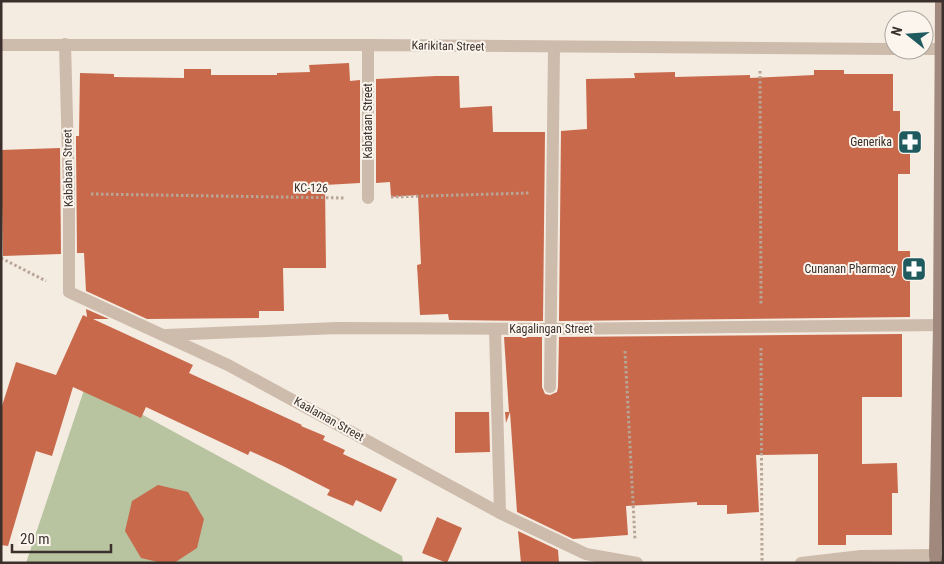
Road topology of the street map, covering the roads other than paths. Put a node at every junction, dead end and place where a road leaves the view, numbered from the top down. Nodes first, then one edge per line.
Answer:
1 (941, 1) edge
2 (65, 44) junction
3 (1, 45) edge
4 (368, 45) junction
5 (554, 47) junction
6 (884, 49) edge
7 (934, 49) edge
8 (940, 49) junction
9 (368, 198) road end
10 (69, 292) joint
11 (941, 325) edge
12 (495, 329) junction
13 (550, 330) junction
14 (164, 335) junction
15 (550, 387) dead end
16 (500, 513) junction
17 (586, 558) edge
18 (935, 559) edge
19 (636, 563) edge
20 (801, 563) edge

1 - 8 street
2 - 3 street, Karikitan Street
2 - 4 street, Karikitan Street
2 - 10 street, Kababaan Street
4 - 5 street, Karikitan Street
4 - 9 street, Kabataan Street
5 - 6 street, Karikitan Street
5 - 13 street
7 - 8 street
8 - 11 street
10 - 14 street, Kaalaman Street
11 - 13 street, Kagalingan Street
11 - 18 street
12 - 13 street, Kagalingan Street
12 - 14 street, Kagalingan Street
12 - 16 street
13 - 15 street
14 - 16 street, Kaalaman Street
16 - 17 street, Kaalaman Street
17 - 19 street, Kaalaman Street
18 - 20 street

